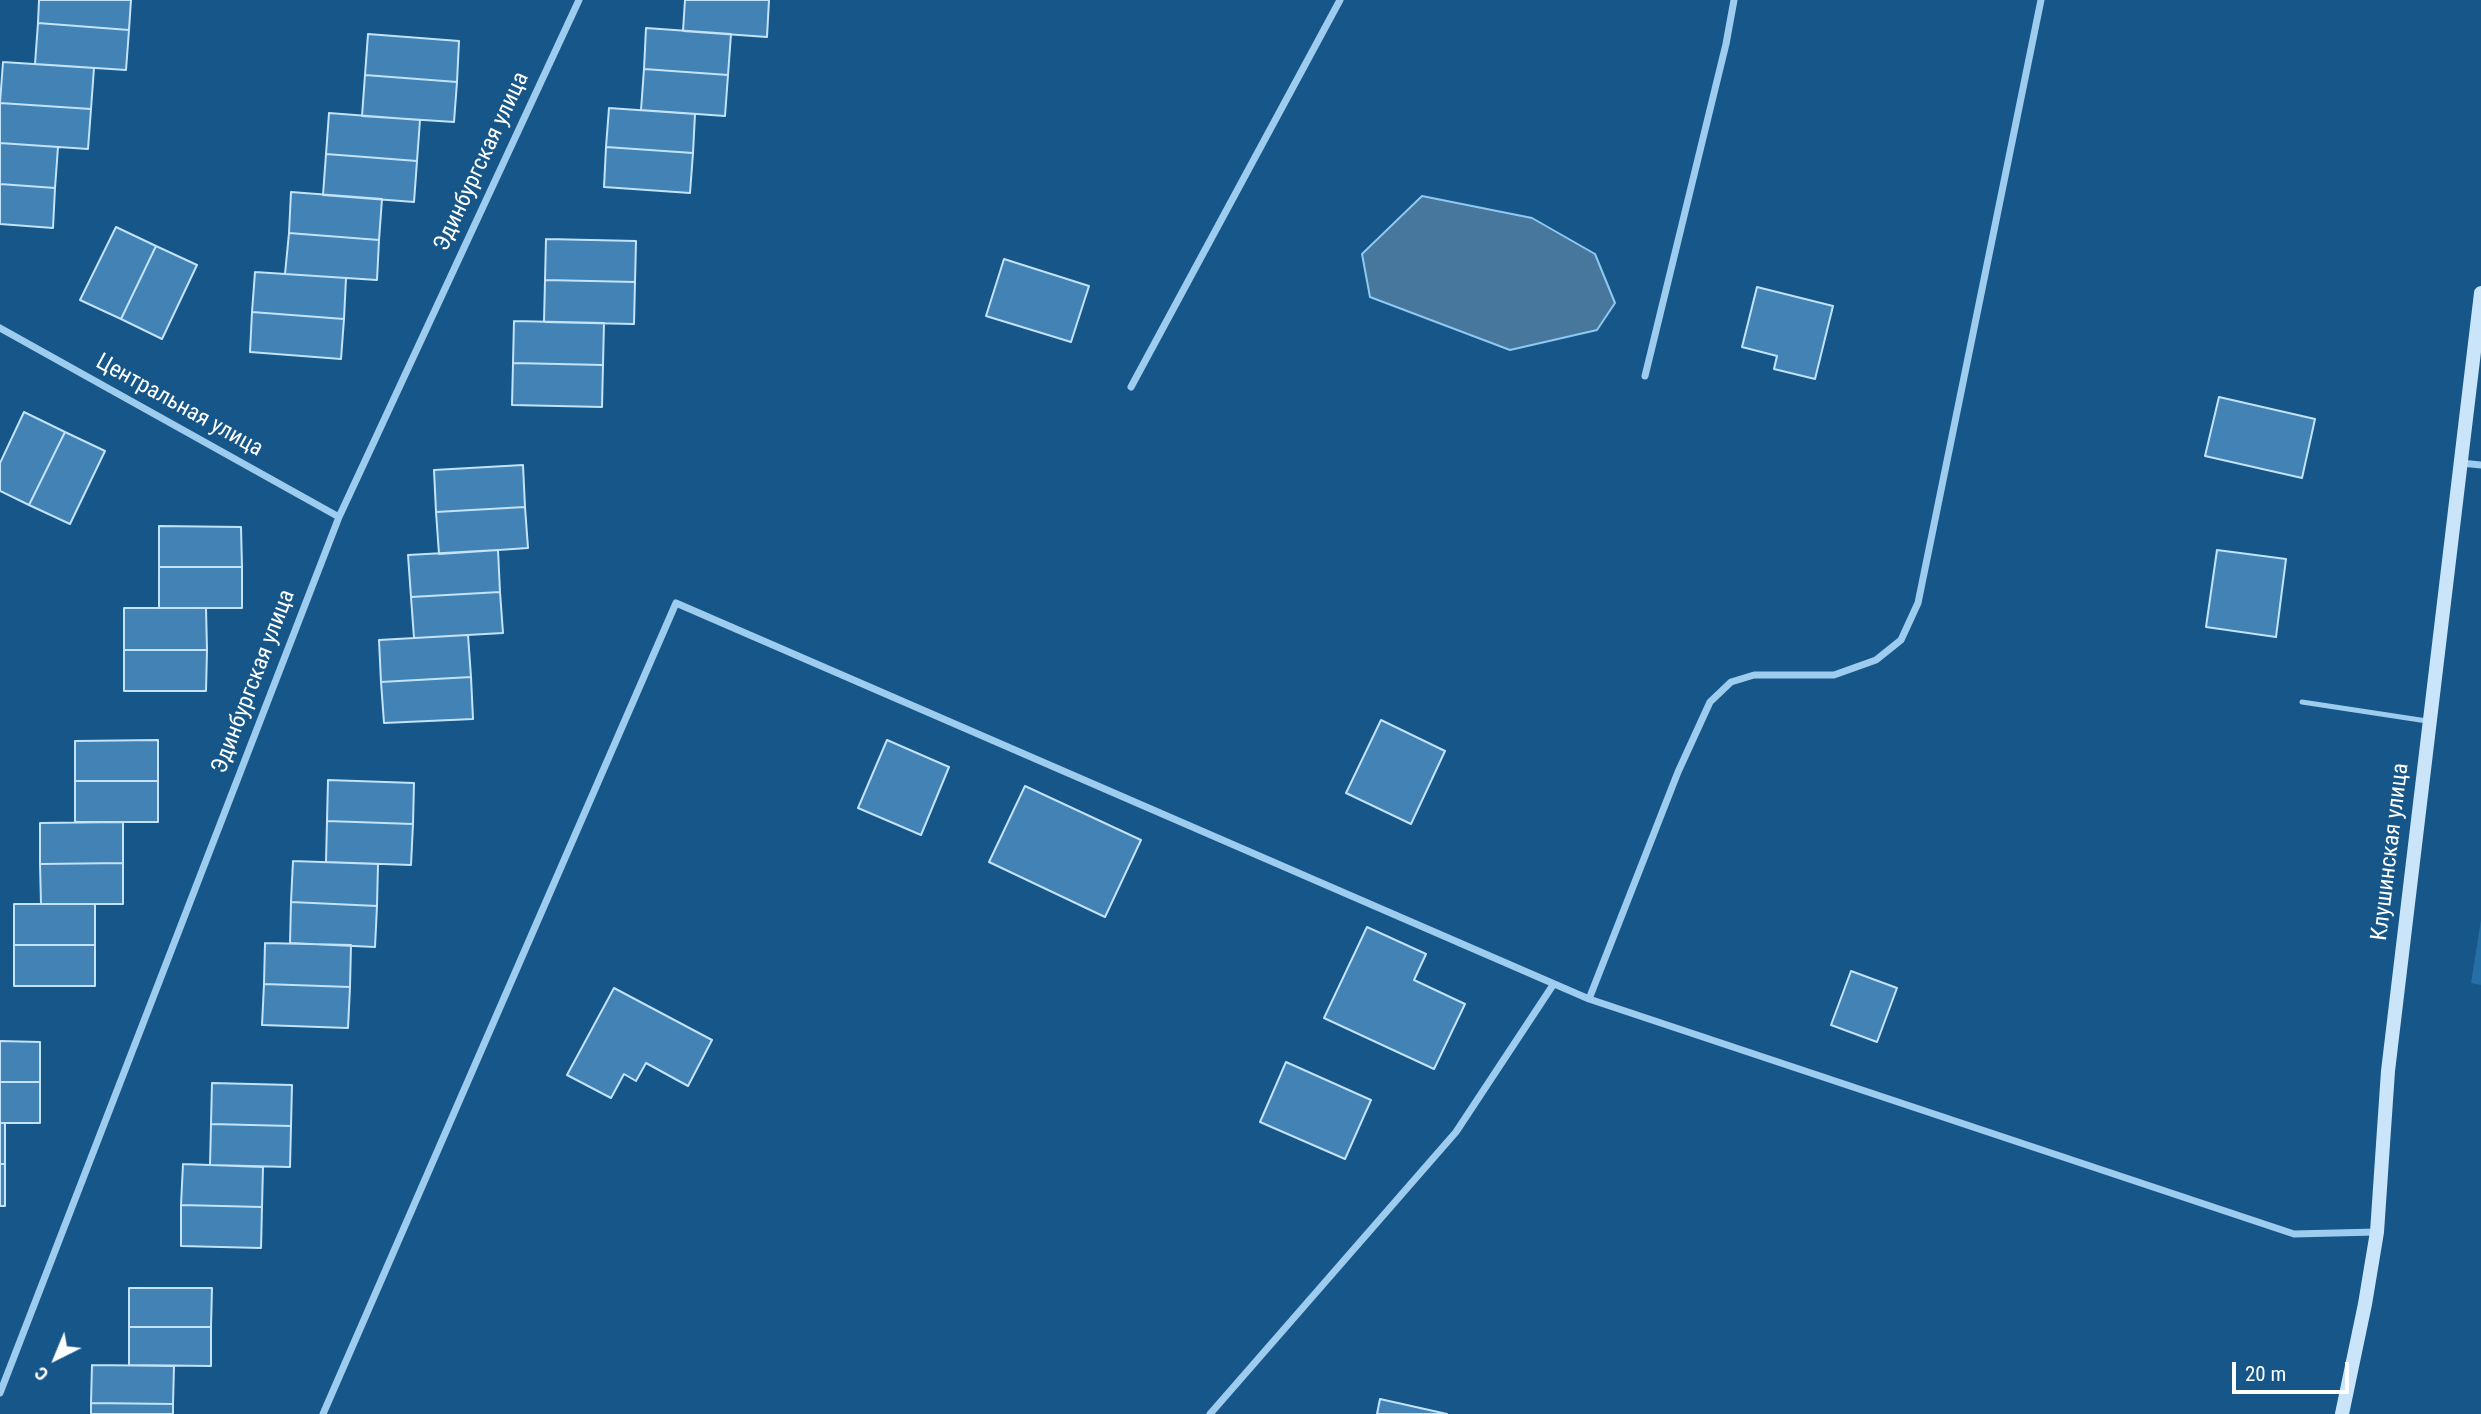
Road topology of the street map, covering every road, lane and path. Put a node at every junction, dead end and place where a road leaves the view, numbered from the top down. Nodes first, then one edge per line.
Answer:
1 (579, 0) edge
2 (1340, 0) edge
3 (1734, 0) edge
4 (2041, 0) edge
5 (2481, 293) edge
6 (0, 328) edge
7 (1645, 376) dead end
8 (1131, 387) dead end
9 (2460, 463) junction
10 (2481, 465) edge
11 (339, 517) junction
12 (2302, 702) dead end
13 (2430, 722) junction
14 (1553, 985) junction
15 (1589, 999) junction
16 (2377, 1232) junction
17 (0, 1393) edge
18 (323, 1414) edge
19 (1210, 1414) edge
20 (2342, 1414) edge

1 - 11 street, Эдинбургская улица
2 - 8 street
3 - 7 street
4 - 15 street
5 - 9 main road, Клушинская улица
6 - 11 street, Центральная улица
9 - 10 street
9 - 13 main road, Клушинская улица
11 - 17 street, Эдинбургская улица
12 - 13 lane
13 - 16 main road, Клушинская улица
14 - 15 street
14 - 18 street
14 - 19 street
15 - 16 street
16 - 20 main road, Клушинская улица

